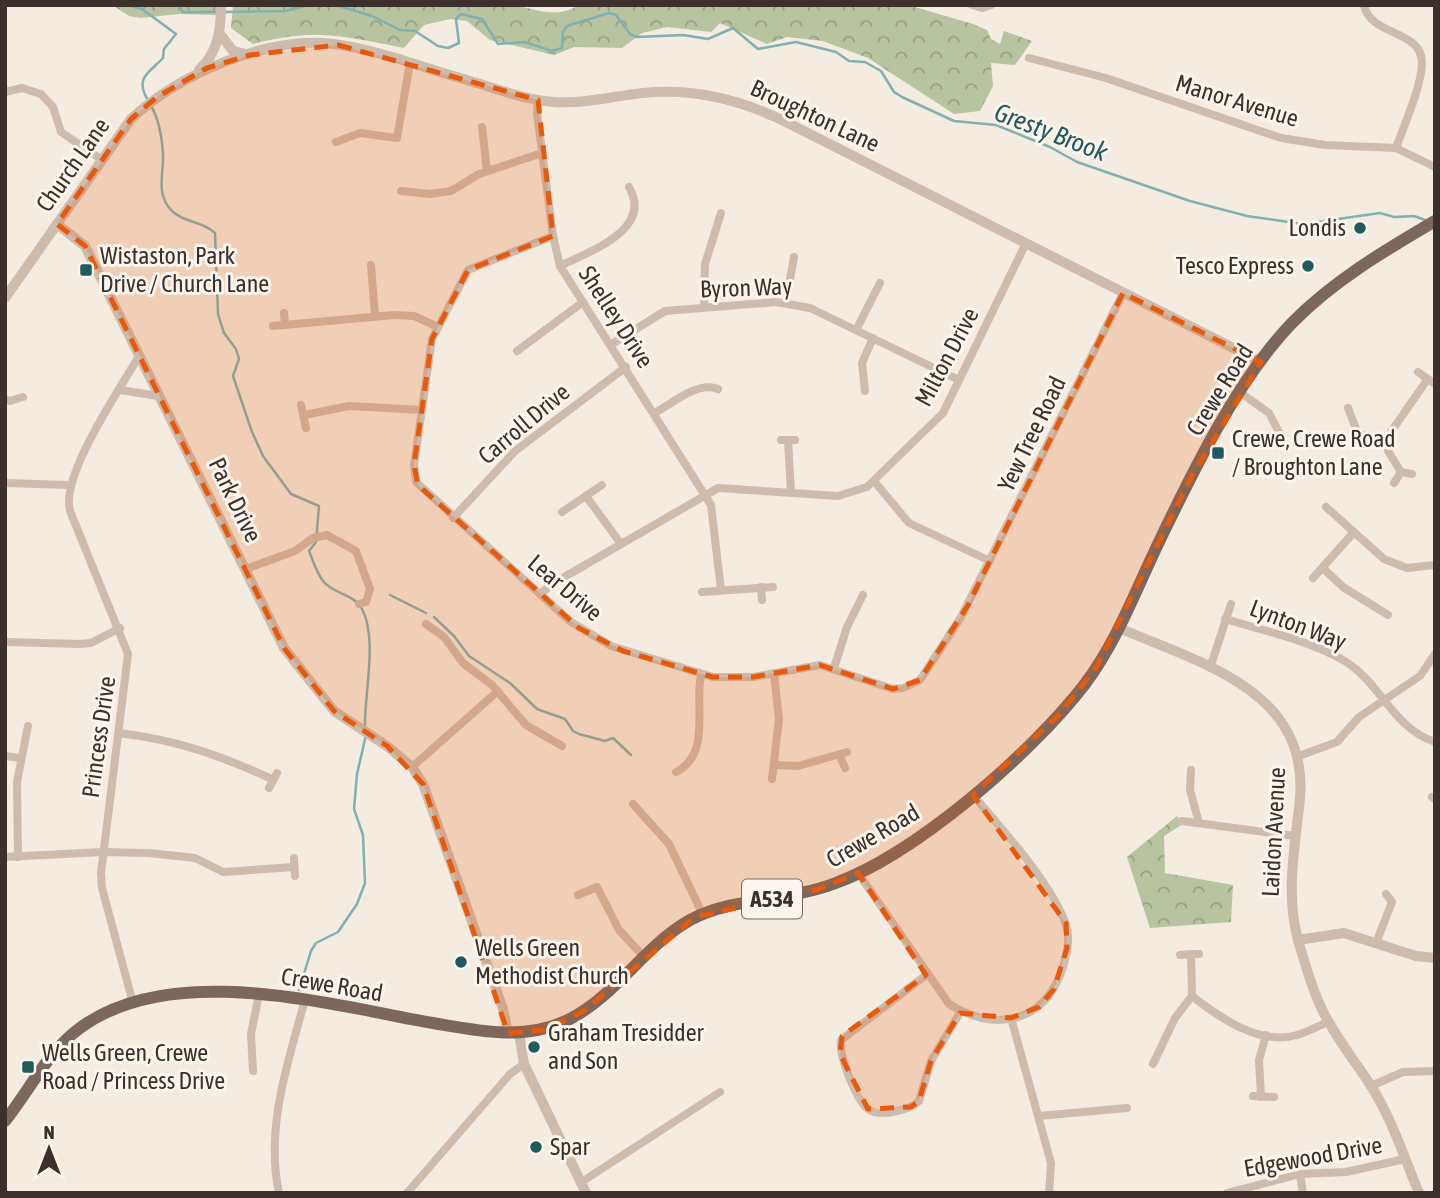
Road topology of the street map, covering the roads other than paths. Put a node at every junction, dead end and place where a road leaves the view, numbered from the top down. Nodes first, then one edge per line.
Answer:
1 (221, 5) edge
2 (972, 5) edge
3 (991, 5) edge
4 (1364, 5) edge
5 (220, 34) junction
6 (250, 55) junction
7 (1029, 58) dead end
8 (410, 63) junction
9 (193, 75) junction
10 (5, 92) edge
11 (538, 100) junction
12 (482, 127) dead end
13 (336, 142) dead end
14 (1396, 148) junction
15 (542, 153) junction
16 (102, 160) junction
17 (1435, 167) edge
18 (487, 171) junction
19 (633, 190) dead end
20 (401, 191) dead end
21 (721, 214) dead end
22 (1435, 221) edge
23 (57, 224) junction
24 (553, 236) junction
25 (1026, 243) junction
26 (794, 257) dead end
27 (371, 265) dead end
28 (560, 266) junction
29 (880, 283) dead end
30 (1124, 293) junction
31 (5, 298) edge
32 (583, 302) junction
33 (786, 302) junction
34 (704, 307) junction
35 (284, 313) dead end
36 (375, 316) junction
37 (285, 324) junction
38 (274, 326) dead end
39 (436, 326) junction
40 (856, 330) junction
41 (873, 338) junction
42 (612, 344) junction
43 (517, 351) dead end
44 (139, 356) junction
45 (1261, 362) junction
46 (626, 367) junction
47 (1418, 372) dead end
48 (959, 380) junction
49 (1431, 382) edge
50 (867, 386) dead end
51 (718, 389) dead end
52 (120, 390) junction
53 (1241, 393) junction
54 (158, 396) junction
55 (23, 397) dead end
56 (5, 399) edge
57 (301, 405) dead end
58 (1348, 408) dead end
59 (422, 410) junction
60 (655, 413) junction
61 (304, 415) junction
62 (306, 428) dead end
63 (1280, 434) dead end
64 (1386, 439) junction
65 (788, 440) dead end
66 (1401, 472) junction
67 (1412, 474) dead end
68 (874, 481) junction
69 (5, 483) edge
70 (1394, 483) dead end
71 (69, 485) junction
72 (602, 485) dead end
73 (791, 492) junction
74 (706, 495) junction
75 (586, 496) junction
76 (1326, 506) dead end
77 (562, 512) dead end
78 (453, 518) junction
79 (1353, 532) junction
80 (621, 544) junction
81 (990, 561) junction
82 (1435, 565) edge
83 (1323, 568) junction
84 (246, 569) junction
85 (1313, 578) dead end
86 (761, 587) junction
87 (773, 587) dead end
88 (721, 590) junction
89 (702, 592) dead end
90 (974, 593) joint
91 (540, 594) junction
92 (863, 594) dead end
93 (762, 600) dead end
94 (359, 604) dead end
95 (1231, 604) dead end
96 (1388, 615) dead end
97 (1225, 619) junction
98 (426, 624) dead end
99 (120, 628) junction
100 (1119, 628) junction
101 (5, 642) edge
102 (1435, 654) edge
103 (834, 668) junction
104 (1210, 668) junction
105 (774, 674) junction
106 (701, 675) junction
107 (498, 691) junction
108 (1386, 700) junction
109 (27, 726) dead end
110 (119, 733) junction
111 (1435, 742) edge
112 (562, 746) dead end
113 (1299, 756) junction
114 (5, 757) edge
115 (20, 758) junction
116 (775, 765) junction
117 (412, 767) junction
118 (845, 768) dead end
119 (1191, 770) dead end
120 (681, 772) dead end
121 (772, 779) dead end
122 (272, 780) dead end
123 (973, 795) junction
124 (633, 804) dead end
125 (1182, 821) dead end
126 (1199, 823) junction
127 (1295, 836) junction
128 (103, 852) junction
129 (19, 857) junction
130 (5, 858) edge
131 (294, 867) dead end
132 (858, 873) junction
133 (1386, 894) dead end
134 (578, 895) dead end
135 (1392, 902) junction
136 (1403, 902) dead end
137 (703, 915) junction
138 (1298, 940) junction
139 (1376, 943) junction
140 (1180, 954) dead end
141 (644, 957) junction
142 (1435, 958) edge
143 (926, 975) junction
144 (259, 994) junction
145 (1192, 996) junction
146 (304, 1000) junction
147 (133, 1003) junction
148 (961, 1011) junction
149 (1012, 1018) junction
150 (1328, 1022) junction
151 (513, 1033) junction
152 (1266, 1035) junction
153 (524, 1064) junction
154 (1153, 1064) dead end
155 (253, 1071) dead end
156 (1435, 1071) edge
157 (1371, 1086) junction
158 (720, 1092) dead end
159 (1273, 1097) dead end
160 (1127, 1108) dead end
161 (1039, 1116) junction
162 (5, 1121) edge
163 (1405, 1159) junction
164 (1300, 1174) junction
165 (580, 1183) junction
166 (279, 1193) edge
167 (407, 1193) edge
168 (586, 1193) edge
169 (1049, 1193) edge
170 (1227, 1193) edge
171 (1303, 1193) edge
172 (1419, 1193) edge

1 - 5 street
2 - 3 street
4 - 14 street
5 - 6 street
5 - 9 street
6 - 8 street, Broughton Lane
6 - 9 street, Broughton Lane
7 - 14 street, Manor Avenue
8 - 11 street, Broughton Lane
8 - 13 street
9 - 16 street, Church Lane
10 - 16 street
11 - 15 street, Shelley Drive
11 - 25 street, Broughton Lane
12 - 18 street
14 - 17 street, Manor Avenue
15 - 18 street
15 - 24 street, Shelley Drive
16 - 23 street, Church Lane
18 - 20 street
19 - 28 street
21 - 34 street
22 - 45 main road, Crewe Road / A534
23 - 31 street, Church Lane
23 - 44 street, Park Drive
24 - 28 street, Shelley Drive
24 - 39 street, Lear Drive
25 - 30 street, Broughton Lane
25 - 48 street, Milton Drive
26 - 33 street
27 - 36 street
28 - 32 street, Shelley Drive
29 - 40 street
30 - 45 street, Broughton Lane
30 - 81 street, Yew Tree Road
32 - 42 street, Shelley Drive
32 - 43 street
33 - 34 street, Byron Way
33 - 40 street, Byron Way
34 - 42 street, Byron Way
35 - 37 street
36 - 37 street
36 - 39 street
37 - 38 street
39 - 59 street, Lear Drive
40 - 41 street, Byron Way
41 - 48 street, Byron Way
41 - 50 street
42 - 46 street, Shelley Drive
44 - 52 street
44 - 54 street, Park Drive
45 - 53 main road, Crewe Road / A534
46 - 60 street, Shelley Drive
46 - 78 street, Carroll Drive
47 - 49 street
48 - 68 street, Milton Drive
49 - 64 street
51 - 60 street
52 - 54 street
52 - 71 street
53 - 63 street
53 - 100 main road, Crewe Road / A534
54 - 84 street, Park Drive
55 - 56 street
57 - 61 street
58 - 64 street
59 - 61 street
59 - 78 street, Lear Drive
60 - 74 street, Shelley Drive
61 - 62 street
64 - 66 street
65 - 73 street
66 - 67 street
66 - 70 street
68 - 73 street, Milton Drive
68 - 81 street
69 - 71 street
71 - 99 street, Princess Drive
72 - 75 street
73 - 74 street, Milton Drive
74 - 80 street, Milton Drive
74 - 88 street, Shelley Drive
75 - 77 street
75 - 80 street
76 - 79 street
78 - 91 street, Lear Drive
79 - 82 street
79 - 83 street
80 - 91 street, Milton Drive
81 - 90 street, Yew Tree Road
83 - 85 street
83 - 96 street
84 - 94 street
84 - 117 street, Park Drive
86 - 87 street
86 - 88 street
86 - 93 street
88 - 89 street
90 - 103 street, Lear Drive
91 - 106 street, Lear Drive
92 - 103 street
95 - 97 street
97 - 104 street
97 - 108 street, Lynton Way
98 - 107 street
99 - 101 street
99 - 110 street, Princess Drive
100 - 104 street, Laidon Avenue
100 - 123 main road, Crewe Road / A534
102 - 108 street
103 - 105 street, Lear Drive
104 - 113 street, Laidon Avenue
105 - 106 street, Lear Drive
105 - 116 street
106 - 120 street
107 - 112 street
107 - 117 street
108 - 111 street, Lynton Way
108 - 113 street
109 - 115 street
110 - 122 street
110 - 128 street, Princess Drive
113 - 127 street, Laidon Avenue
114 - 115 street
115 - 129 street
116 - 118 street
116 - 121 street
117 - 151 street
119 - 126 street
123 - 132 main road, Crewe Road / A534
123 - 149 street
124 - 137 street
125 - 126 street
126 - 127 street
127 - 138 street, Laidon Avenue
128 - 129 street
128 - 131 street
128 - 147 street, Princess Drive
129 - 130 street
132 - 137 main road, Crewe Road / A534
132 - 143 street
133 - 135 street
134 - 141 street
135 - 136 street
135 - 139 street
137 - 141 main road, Crewe Road / A534
138 - 139 street
138 - 150 street, Laidon Avenue
139 - 142 street
140 - 145 street
141 - 151 main road, Crewe Road / A534
143 - 148 street
143 - 148 street
144 - 146 main road, Crewe Road / A534
144 - 147 main road, Crewe Road / A534
144 - 155 street
145 - 152 street
145 - 154 street
146 - 151 main road, Crewe Road / A534
146 - 166 street
147 - 162 main road, Crewe Road / A534
148 - 149 street
149 - 161 street
150 - 152 street
150 - 157 street, Laidon Avenue
151 - 153 street
152 - 159 street
153 - 165 street
153 - 167 street
156 - 157 street
157 - 163 street, Laidon Avenue
158 - 165 street
160 - 161 street
161 - 169 street
163 - 164 street, Edgewood Drive
163 - 172 street, Laidon Avenue
164 - 170 street, Edgewood Drive
164 - 171 street
165 - 168 street

